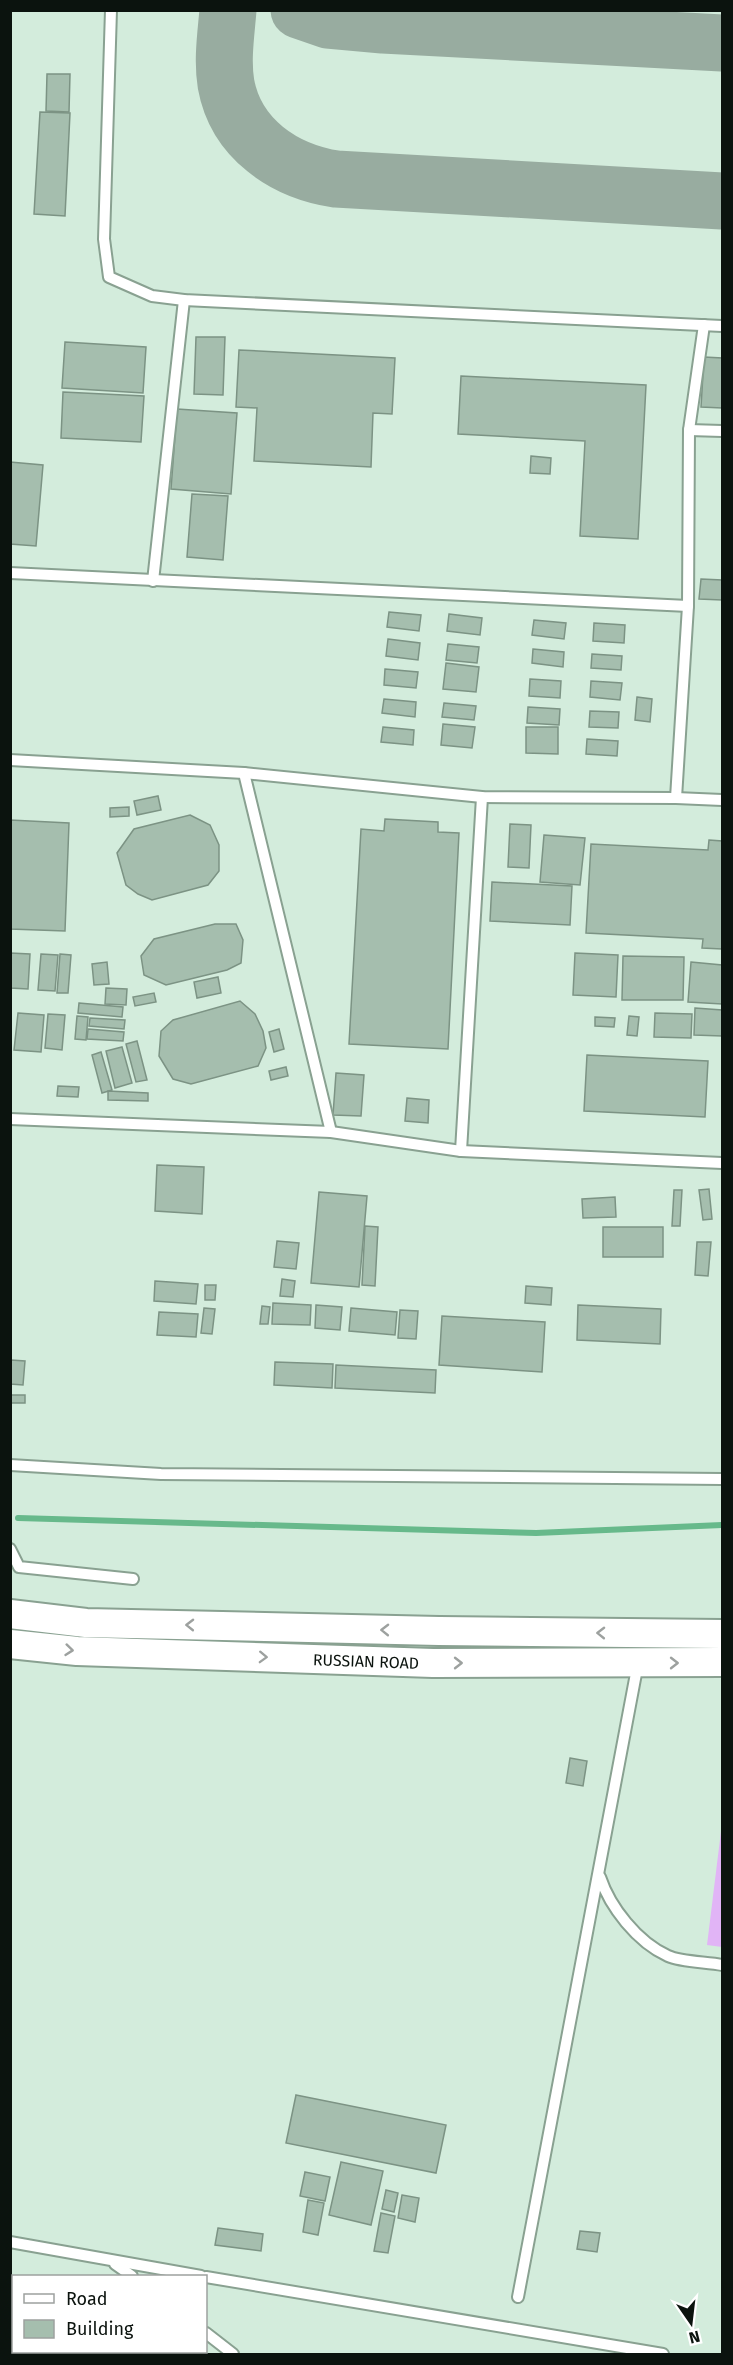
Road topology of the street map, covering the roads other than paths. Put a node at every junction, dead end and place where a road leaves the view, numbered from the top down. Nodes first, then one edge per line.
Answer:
1 (111, 10) edge
2 (184, 300) junction
3 (704, 325) junction
4 (723, 326) edge
5 (689, 430) junction
6 (723, 431) edge
7 (10, 573) edge
8 (153, 581) junction
9 (688, 606) junction
10 (10, 760) edge
11 (244, 773) junction
12 (482, 797) junction
13 (676, 798) junction
14 (723, 800) edge
15 (10, 1119) edge
16 (331, 1132) junction
17 (461, 1151) junction
18 (723, 1163) edge
19 (10, 1466) edge
20 (723, 1479) edge
21 (10, 1549) edge
22 (134, 1579) dead end
23 (10, 1614) edge
24 (723, 1634) edge
25 (10, 1644) edge
26 (723, 1662) edge
27 (638, 1663) junction
28 (598, 1874) junction
29 (723, 1965) edge
30 (10, 2242) edge
31 (112, 2262) junction
32 (129, 2275) edge
33 (189, 2275) edge
34 (207, 2277) edge
35 (519, 2297) dead end
36 (207, 2334) edge
37 (233, 2355) edge
38 (663, 2355) edge

1 - 2 lane
2 - 3 lane
2 - 8 lane
3 - 4 lane
3 - 5 lane
5 - 6 lane
5 - 9 lane
7 - 8 lane
8 - 9 lane
9 - 13 lane
10 - 11 lane
11 - 12 lane
11 - 16 lane
12 - 13 lane
12 - 17 lane
13 - 14 lane
15 - 16 lane
16 - 17 lane
17 - 18 lane
19 - 20 lane
21 - 22 lane
24 -> 23 main road, RUSSIAN ROAD
25 -> 27 main road, RUSSIAN ROAD
27 -> 26 main road, RUSSIAN ROAD
27 - 28 lane
28 - 29 lane
28 - 35 lane
30 - 31 lane
31 - 32 lane
31 - 33 lane
34 - 38 lane
36 - 37 lane

